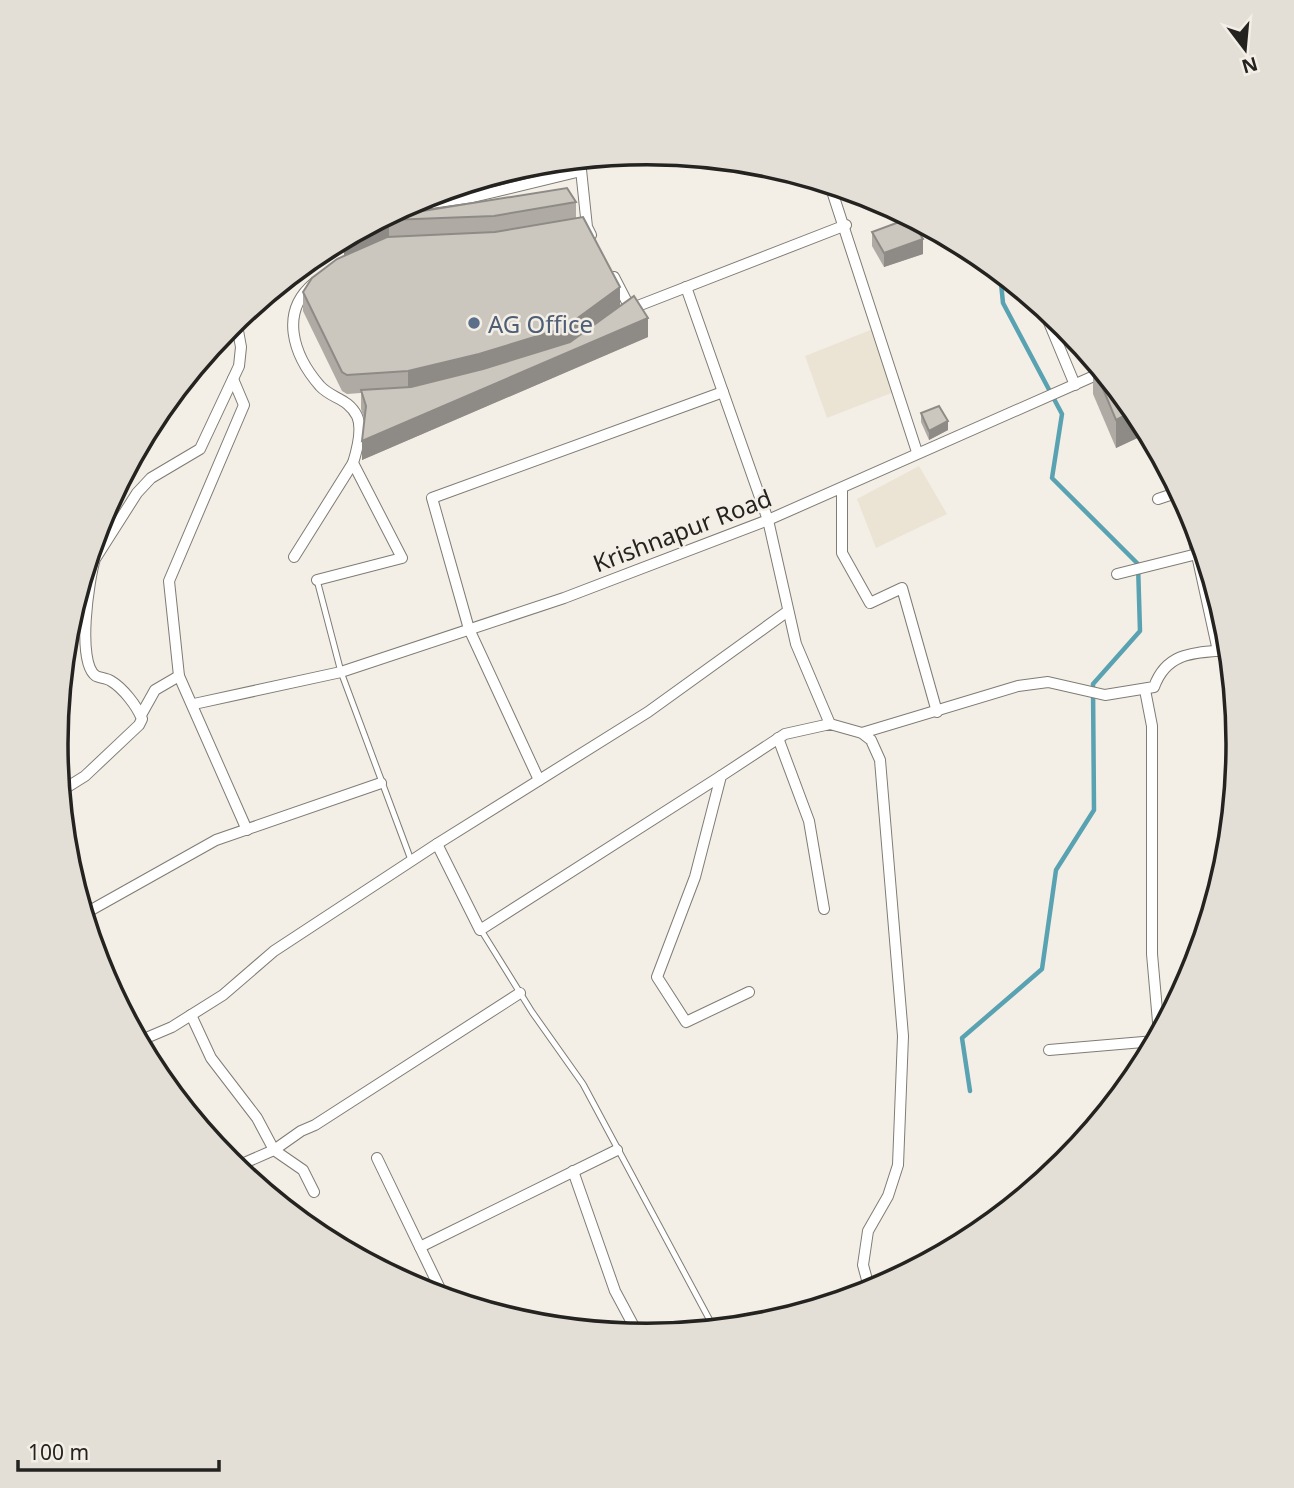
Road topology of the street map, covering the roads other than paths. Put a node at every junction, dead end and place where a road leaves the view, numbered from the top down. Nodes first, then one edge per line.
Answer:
1 (581, 169) edge
2 (556, 172) edge
3 (835, 197) edge
4 (448, 201) edge
5 (846, 225) junction
6 (587, 227) junction
7 (575, 229) edge
8 (599, 250) edge
9 (606, 262) edge
10 (325, 274) edge
11 (686, 287) junction
12 (630, 309) junction
13 (620, 316) edge
14 (1053, 332) edge
15 (238, 335) edge
16 (1094, 376) edge
17 (233, 379) junction
18 (1075, 385) junction
19 (723, 392) junction
20 (360, 401) edge
21 (348, 402) junction
22 (918, 452) junction
23 (353, 463) junction
24 (842, 488) junction
25 (1169, 495) edge
26 (1158, 499) dead end
27 (768, 520) junction
28 (104, 545) edge
29 (1194, 555) edge
30 (294, 557) dead end
31 (1116, 574) dead end
32 (317, 580) joint
33 (84, 610) edge
34 (788, 611) junction
35 (469, 629) junction
36 (1218, 651) edge
37 (341, 672) junction
38 (179, 676) junction
39 (1145, 690) junction
40 (194, 705) junction
41 (937, 712) junction
42 (141, 715) junction
43 (830, 724) junction
44 (862, 733) junction
45 (778, 738) junction
46 (721, 776) junction
47 (539, 780) junction
48 (381, 783) junction
49 (69, 786) edge
50 (247, 830) junction
51 (437, 844) junction
52 (411, 860) junction
53 (93, 909) edge
54 (824, 909) dead end
55 (480, 930) junction
56 (749, 992) dead end
57 (520, 993) junction
58 (191, 1015) junction
59 (1157, 1016) edge
60 (148, 1036) edge
61 (1143, 1042) edge
62 (1049, 1050) dead end
63 (274, 1150) junction
64 (617, 1150) junction
65 (377, 1158) dead end
66 (247, 1162) edge
67 (573, 1171) junction
68 (314, 1192) dead end
69 (420, 1248) junction
70 (867, 1279) edge
71 (437, 1283) edge
72 (709, 1319) edge
73 (632, 1323) edge

1 - 6 street
2 - 4 street
3 - 5 street
5 - 11 street
5 - 22 street
6 - 7 street
6 - 8 street
9 - 12 street
10 - 21 street
11 - 12 street
11 - 19 street
12 - 13 street
14 - 18 street
15 - 17 street
16 - 18 street, Krishnapur Road
17 - 28 street
17 - 38 street
18 - 22 street, Krishnapur Road
19 - 27 street
19 - 35 street
20 - 21 street
21 - 23 street
22 - 24 street, Krishnapur Road
23 - 30 street
23 - 32 street
24 - 27 street, Krishnapur Road
24 - 41 street
25 - 26 street
27 - 34 street
27 - 35 street, Krishnapur Road
29 - 31 street
32 - 37 lane
33 - 42 street
34 - 43 street
34 - 47 street
35 - 37 street, Krishnapur Road
35 - 47 street
36 - 39 street
37 - 40 street, Krishnapur Road
37 - 48 lane
38 - 40 street
38 - 42 street
39 - 41 street
39 - 59 street
40 - 50 street
41 - 44 street
42 - 49 street
43 - 44 street
43 - 45 street
44 - 70 street
45 - 46 street
45 - 54 street
46 - 55 street
46 - 56 street
47 - 51 street
48 - 50 street
48 - 52 lane
50 - 53 street
51 - 52 street
51 - 55 street
52 - 58 street
55 - 57 lane
57 - 63 street
57 - 64 lane
58 - 60 street
58 - 63 street
61 - 62 street
63 - 66 street
63 - 68 street
64 - 67 street
64 - 72 lane
65 - 69 street
67 - 69 street
67 - 73 street
69 - 71 street

